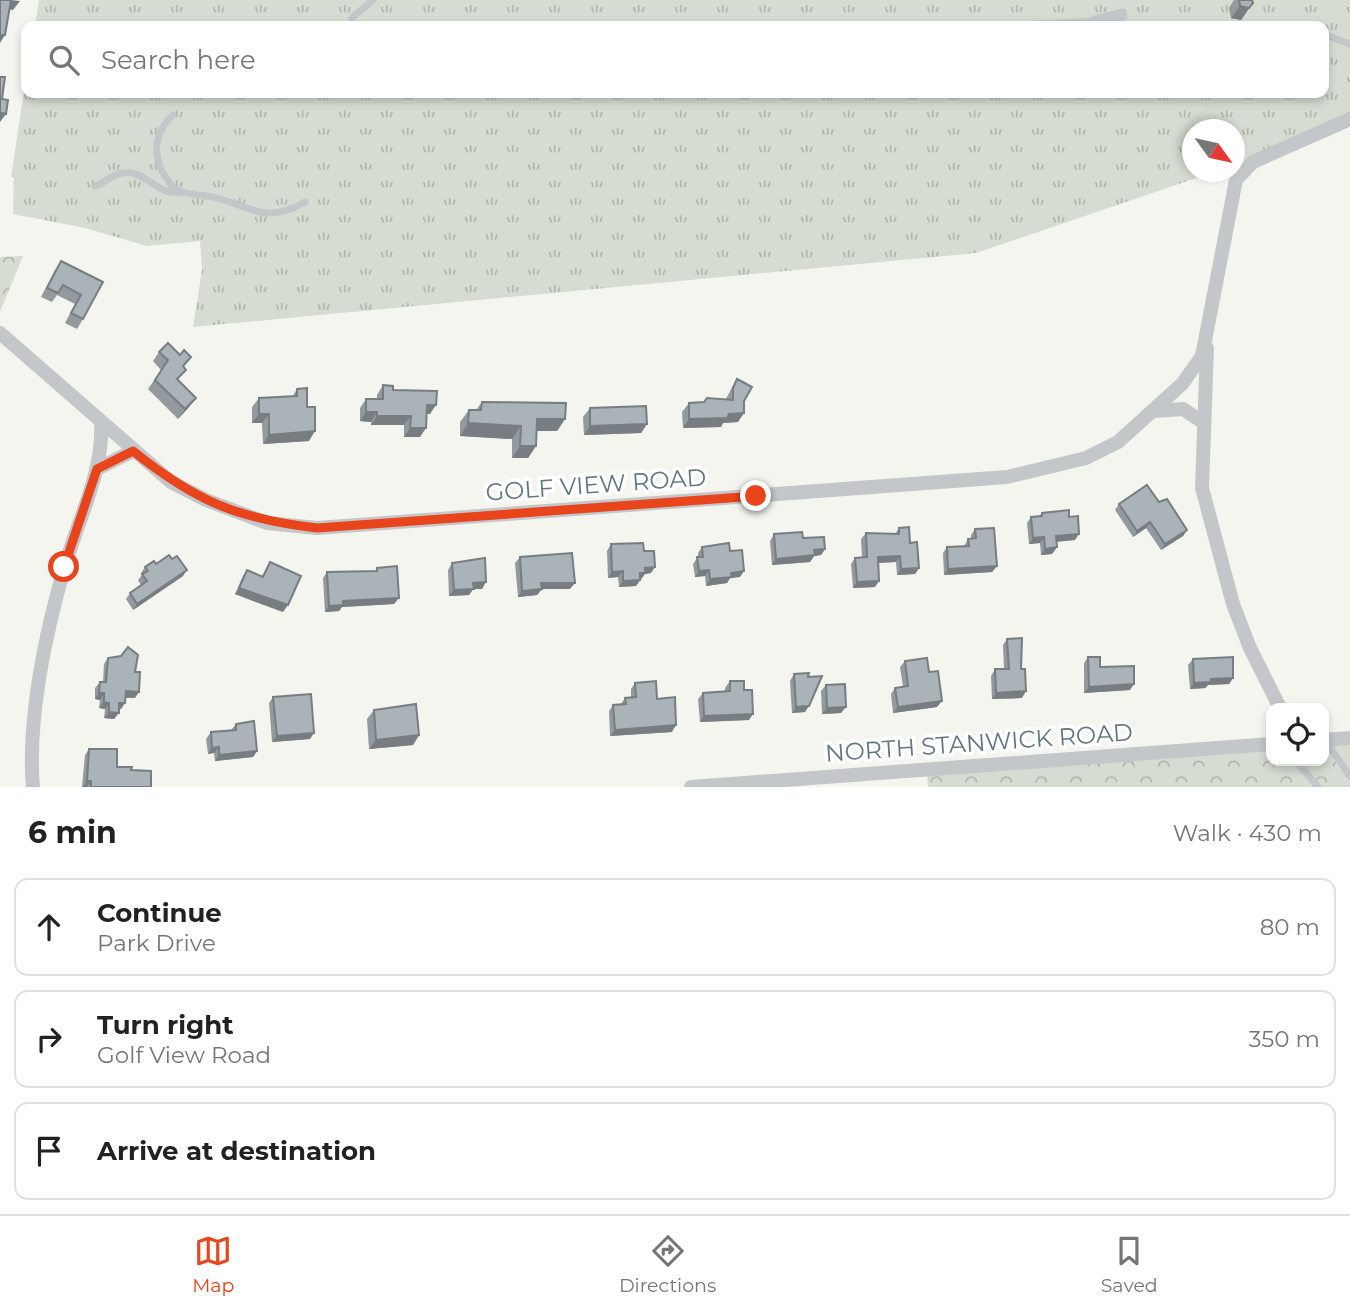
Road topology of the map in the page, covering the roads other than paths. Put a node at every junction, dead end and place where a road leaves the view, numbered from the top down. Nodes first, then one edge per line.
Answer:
1 (373, 0) edge
2 (352, 18) dead end
3 (1095, 19) dead end
4 (1107, 21) edge
5 (1329, 36) edge
6 (1347, 43) dead end
7 (173, 115) dead end
8 (1350, 119) edge
9 (95, 186) dead end
10 (180, 192) junction
11 (304, 202) dead end
12 (1208, 329) junction
13 (0, 333) edge
14 (1155, 411) junction
15 (101, 422) junction
16 (1204, 423) junction
17 (133, 451) junction
18 (97, 469) junction
19 (1278, 703) edge
20 (1350, 738) edge
21 (1329, 740) edge
22 (1266, 744) edge
23 (1329, 747) edge
24 (1300, 766) edge
25 (1350, 776) edge
26 (33, 787) edge
27 (691, 787) edge
28 (1318, 787) edge

1 - 2 lane
3 - 4 lane
5 - 6 lane
7 - 10 lane
8 - 12 street, GOLF VIEW ROAD
9 - 10 lane
10 - 11 lane
12 - 14 street, GOLF VIEW ROAD
12 - 16 street
13 - 15 street, GOLF VIEW ROAD
14 - 16 street
14 - 17 street, GOLF VIEW ROAD
15 - 17 street, GOLF VIEW ROAD
15 - 18 street
16 - 19 street
17 - 18 street
18 - 26 street
20 - 21 street
22 - 27 street, NORTH STANWICK ROAD
23 - 25 lane
24 - 28 lane

